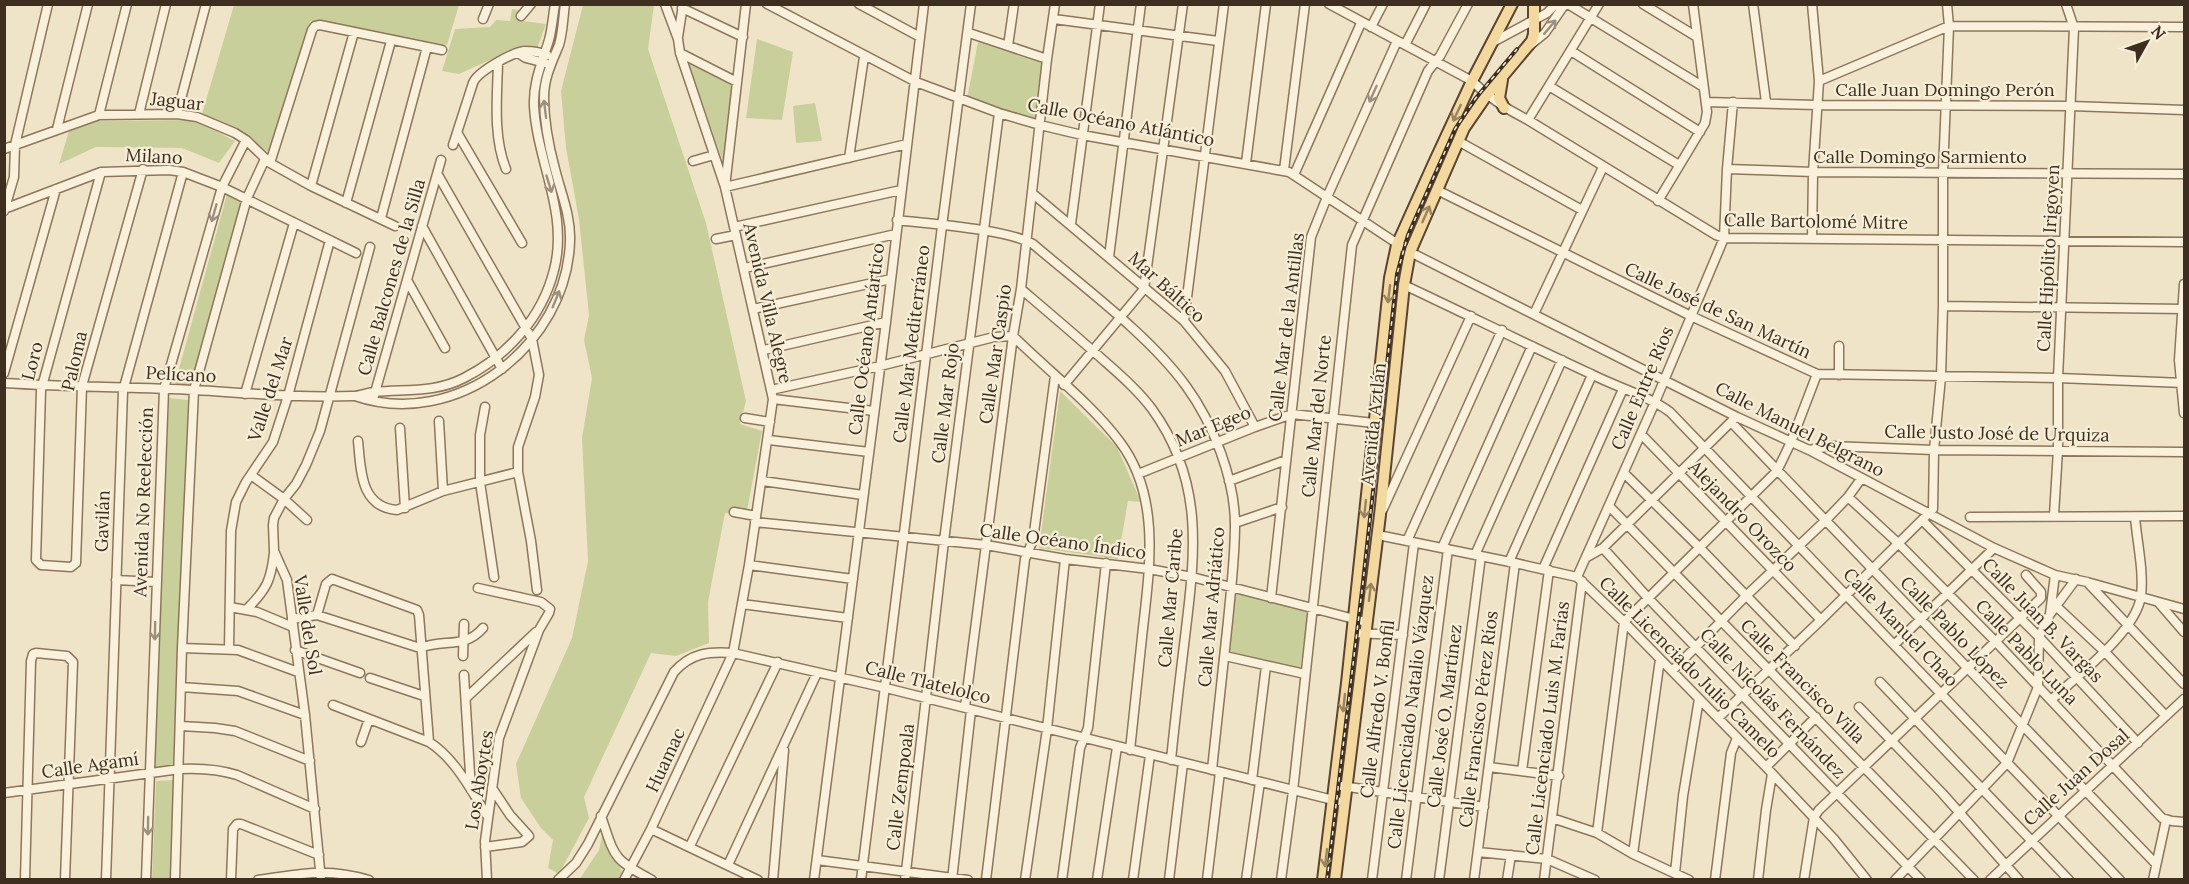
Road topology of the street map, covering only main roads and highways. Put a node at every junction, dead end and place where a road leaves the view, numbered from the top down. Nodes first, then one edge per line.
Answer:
1 (1512, 4) edge
2 (1534, 4) edge
3 (1503, 77) junction
4 (1503, 108) road end
5 (1323, 879) edge
6 (1335, 879) edge

1 -> 5 main road, Avenida Aztlán
2 - 3 main road, Avenida Aztlán
3 - 4 main road
6 -> 3 main road, Avenida Aztlán

